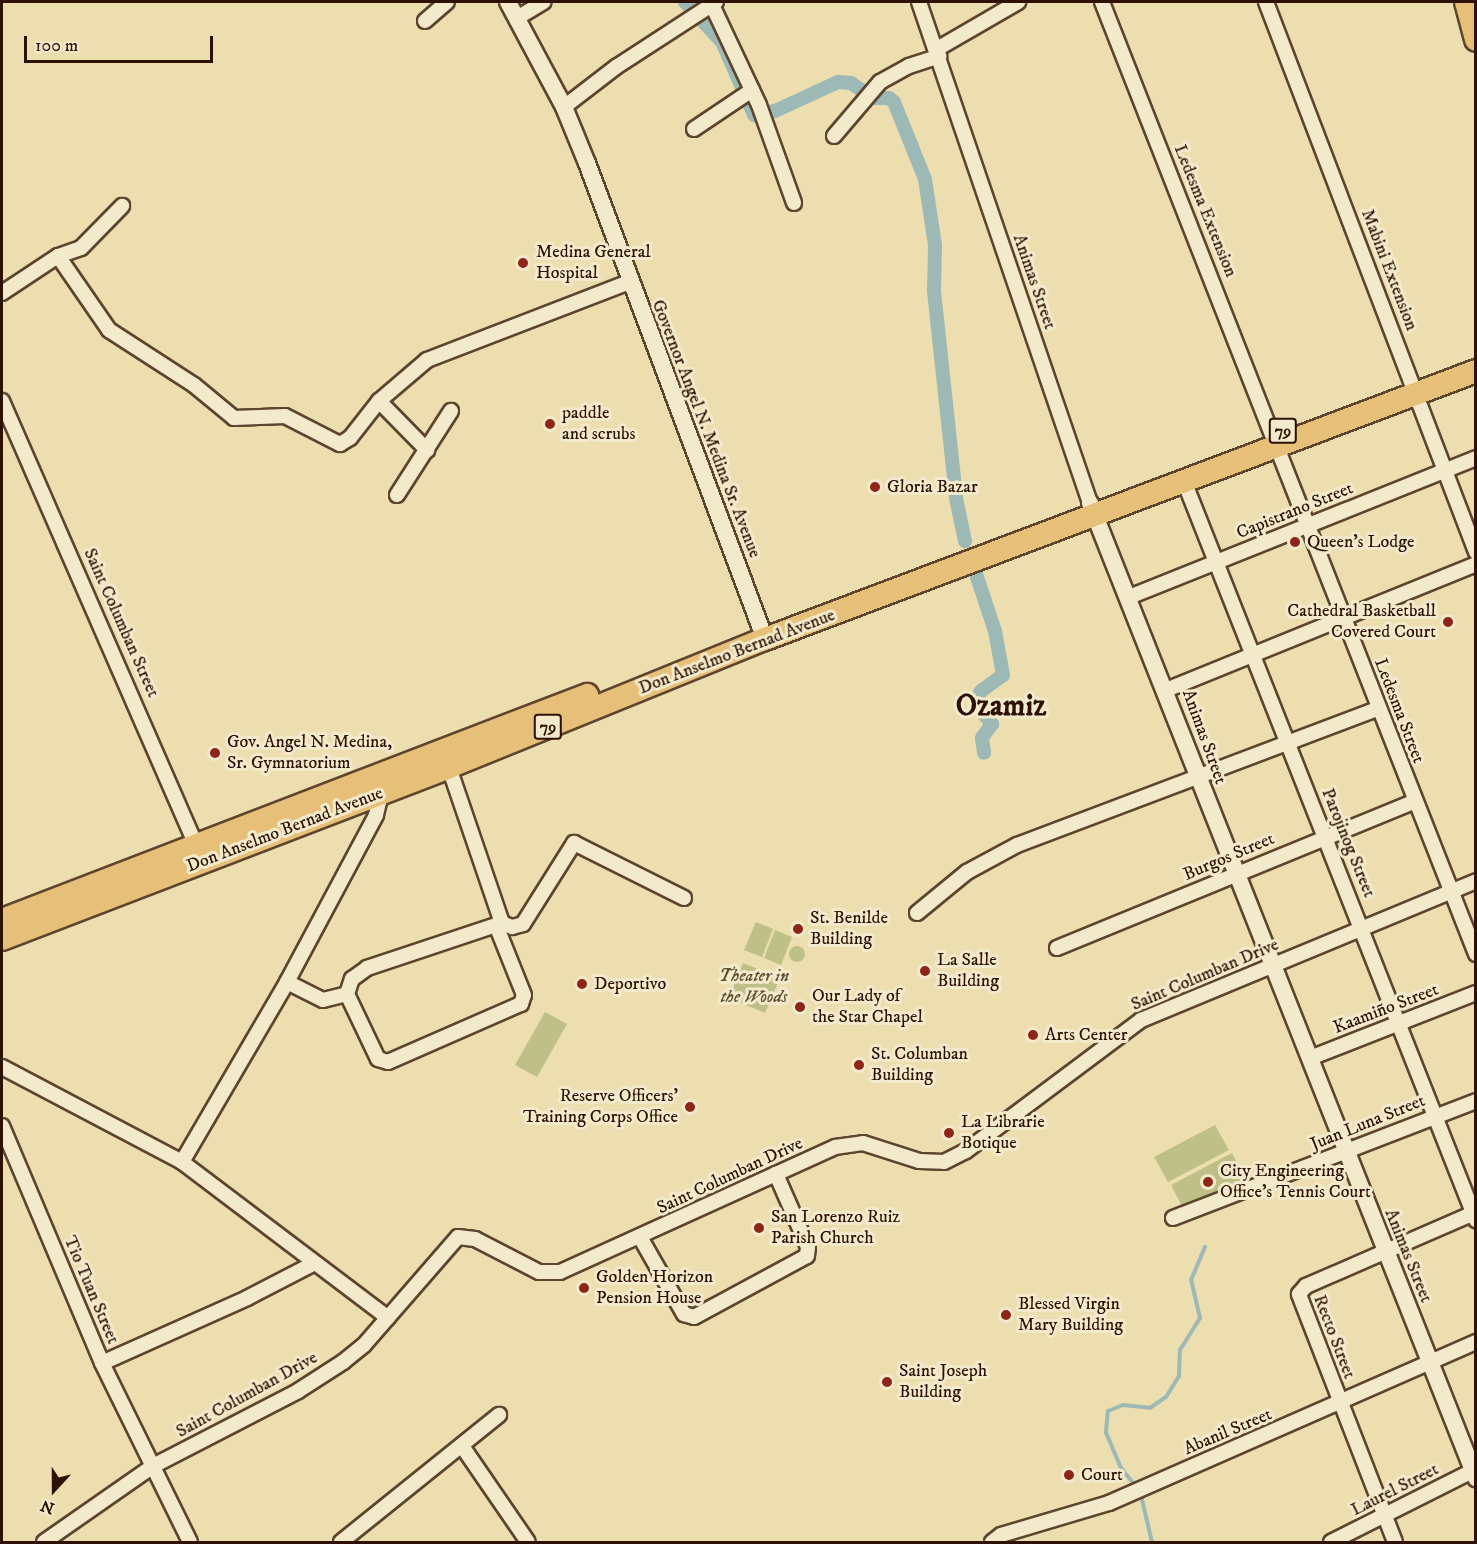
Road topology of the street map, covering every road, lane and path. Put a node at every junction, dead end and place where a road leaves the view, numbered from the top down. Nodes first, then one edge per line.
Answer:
1 (447, 2) edge
2 (508, 2) edge
3 (544, 2) edge
4 (919, 2) edge
5 (1018, 2) edge
6 (1102, 2) edge
7 (1266, 2) edge
8 (1466, 2) edge
9 (711, 5) edge
10 (517, 18) junction
11 (424, 21) dead end
12 (1476, 40) edge
13 (938, 52) junction
14 (751, 91) junction
15 (564, 107) junction
16 (694, 129) dead end
17 (834, 136) dead end
18 (794, 203) dead end
19 (122, 206) dead end
20 (58, 256) junction
21 (629, 282) junction
22 (2, 293) edge
23 (1476, 359) edge
24 (1476, 371) edge
25 (1415, 388) junction
26 (2, 401) edge
27 (379, 401) junction
28 (451, 411) dead end
29 (1276, 440) junction
30 (427, 450) junction
31 (1476, 458) edge
32 (1445, 470) junction
33 (1184, 481) junction
34 (397, 495) dead end
35 (1092, 509) junction
36 (1310, 525) junction
37 (1476, 552) edge
38 (1216, 562) junction
39 (1476, 564) edge
40 (1129, 597) junction
41 (1345, 619) junction
42 (763, 633) junction
43 (1254, 655) junction
44 (1166, 690) junction
45 (579, 706) junction
46 (1379, 708) junction
47 (1288, 742) junction
48 (448, 767) junction
49 (1199, 779) junction
50 (375, 786) junction
51 (1415, 801) junction
52 (1325, 836) junction
53 (199, 853) junction
54 (1236, 874) junction
55 (1476, 881) edge
56 (1450, 892) junction
57 (684, 898) dead end
58 (917, 913) dead end
59 (2, 920) edge
60 (499, 924) junction
61 (1363, 928) junction
62 (2, 939) edge
63 (1057, 948) dead end
64 (1476, 954) edge
65 (1273, 965) junction
66 (287, 982) junction
67 (1476, 993) edge
68 (347, 994) junction
69 (1400, 1023) junction
70 (1310, 1058) junction
71 (2, 1067) edge
72 (1476, 1101) edge
73 (1434, 1116) junction
74 (2, 1126) edge
75 (1346, 1153) junction
76 (182, 1162) junction
77 (776, 1174) junction
78 (1475, 1215) edge
79 (1173, 1218) dead end
80 (640, 1237) junction
81 (1386, 1252) junction
82 (313, 1264) junction
83 (388, 1318) junction
84 (1476, 1342) edge
85 (1430, 1362) junction
86 (102, 1363) junction
87 (1340, 1403) junction
88 (499, 1415) dead end
89 (462, 1446) junction
90 (153, 1466) junction
91 (1475, 1473) edge
92 (1384, 1515) junction
93 (44, 1542) edge
94 (190, 1542) edge
95 (341, 1542) edge
96 (528, 1542) edge
97 (992, 1542) edge
98 (1331, 1542) edge
99 (1395, 1542) edge

1 - 11 street
2 - 10 street, Governor Angel N. Medina Sr. Avenue
3 - 10 street
4 - 13 street, Animas Street
5 - 13 street
6 - 29 street, Ledesma Extension
7 - 25 street, Mabini Extension
8 - 12 main road
9 - 14 street
9 - 15 street
10 - 15 street, Governor Angel N. Medina Sr. Avenue
13 - 17 street
13 - 35 street, Animas Street
14 - 16 street
14 - 18 street
15 - 21 street, Governor Angel N. Medina Sr. Avenue
19 - 20 street
20 - 22 street
20 - 27 street
21 - 27 street
21 - 42 street, Governor Angel N. Medina Sr. Avenue
23 - 25 main road, Don Anselmo Bernad Avenue / 79
24 - 25 main road, Don Anselmo Bernad Avenue / 79
25 - 29 main road, Don Anselmo Bernad Avenue / 79
25 - 32 street, Mabini Extension
26 - 53 street, Saint Columban Street
27 - 30 street
28 - 30 street
29 - 33 main road, Don Anselmo Bernad Avenue / 79
29 - 35 main road, Don Anselmo Bernad Avenue / 79
29 - 36 street, Ledesma Street
30 - 34 street
31 - 32 street, Capistrano Street
32 - 36 street, Capistrano Street
32 - 37 street, Mabini Extension
33 - 35 main road, Don Anselmo Bernad Avenue / 79
33 - 38 street, Parojinog Street
35 - 40 street, Animas Street
35 - 42 main road, Don Anselmo Bernad Avenue / 79
36 - 38 street, Capistrano Street
36 - 41 street, Ledesma Street
38 - 40 street, Capistrano Street
38 - 43 street, Parojinog Street
39 - 41 street
40 - 44 street, Animas Street
41 - 43 street
41 - 46 street, Ledesma Street
42 - 45 main road, Don Anselmo Bernad Avenue / 79
43 - 44 street
43 - 47 street, Parojinog Street
44 - 49 street, Animas Street
45 - 48 main road, Don Anselmo Bernad Avenue / 79
45 - 50 main road, Don Anselmo Bernad Avenue / 79
46 - 47 street
46 - 51 street, Ledesma Street
47 - 49 street
47 - 52 street, Parojinog Street
48 - 50 main road, Don Anselmo Bernad Avenue / 79
48 - 60 street
49 - 54 street, Animas Street
49 - 58 street
50 - 53 main road, Don Anselmo Bernad Avenue / 79
50 - 66 street
51 - 52 street, Burgos Street
51 - 56 street, Ledesma Street
52 - 54 street, Burgos Street
52 - 61 street, Parojinog Street
53 - 59 main road, Don Anselmo Bernad Avenue / 79
53 - 62 main road, Don Anselmo Bernad Avenue / 79
54 - 63 street, Burgos Street
54 - 65 street, Animas Street
55 - 56 street, Saint Columban Drive
56 - 61 street, Saint Columban Drive
56 - 64 street, Ledesma Street
57 - 60 street
60 - 68 street
60 - 68 street
61 - 65 street, Saint Columban Drive
61 - 69 street, Parojinog Street
65 - 70 street, Animas Street
65 - 77 street, Saint Columban Drive
66 - 68 street
66 - 76 street
67 - 69 street, Kaamiño Street
69 - 70 street, Kaamiño Street
69 - 73 street, Parojinog Street
70 - 75 street, Animas Street
71 - 76 street
72 - 73 street, Juan Luna Street
73 - 75 street, Juan Luna Street
73 - 78 street, Parojinog Street
74 - 86 street, Tio Tuan Street
75 - 79 street, Juan Luna Street
75 - 81 street, Animas Street
76 - 82 street
77 - 80 street, Saint Columban Drive
77 - 80 street
78 - 81 street, Recto Street
80 - 83 street, Saint Columban Drive
81 - 85 street, Animas Street
81 - 87 street, Recto Street
82 - 83 street
82 - 86 street
83 - 90 street, Saint Columban Drive
84 - 85 street, Abanil Street
85 - 87 street, Abanil Street
85 - 91 street, Animas Street
86 - 90 street, Tio Tuan Street
87 - 92 street, Recto Street
87 - 97 street, Abanil Street
88 - 89 street
89 - 95 street
89 - 96 street
90 - 93 street, Saint Columban Drive
90 - 94 street, Tio Tuan Street
91 - 92 street, Laurel Street
92 - 98 street, Laurel Street
92 - 99 street, Recto Street

